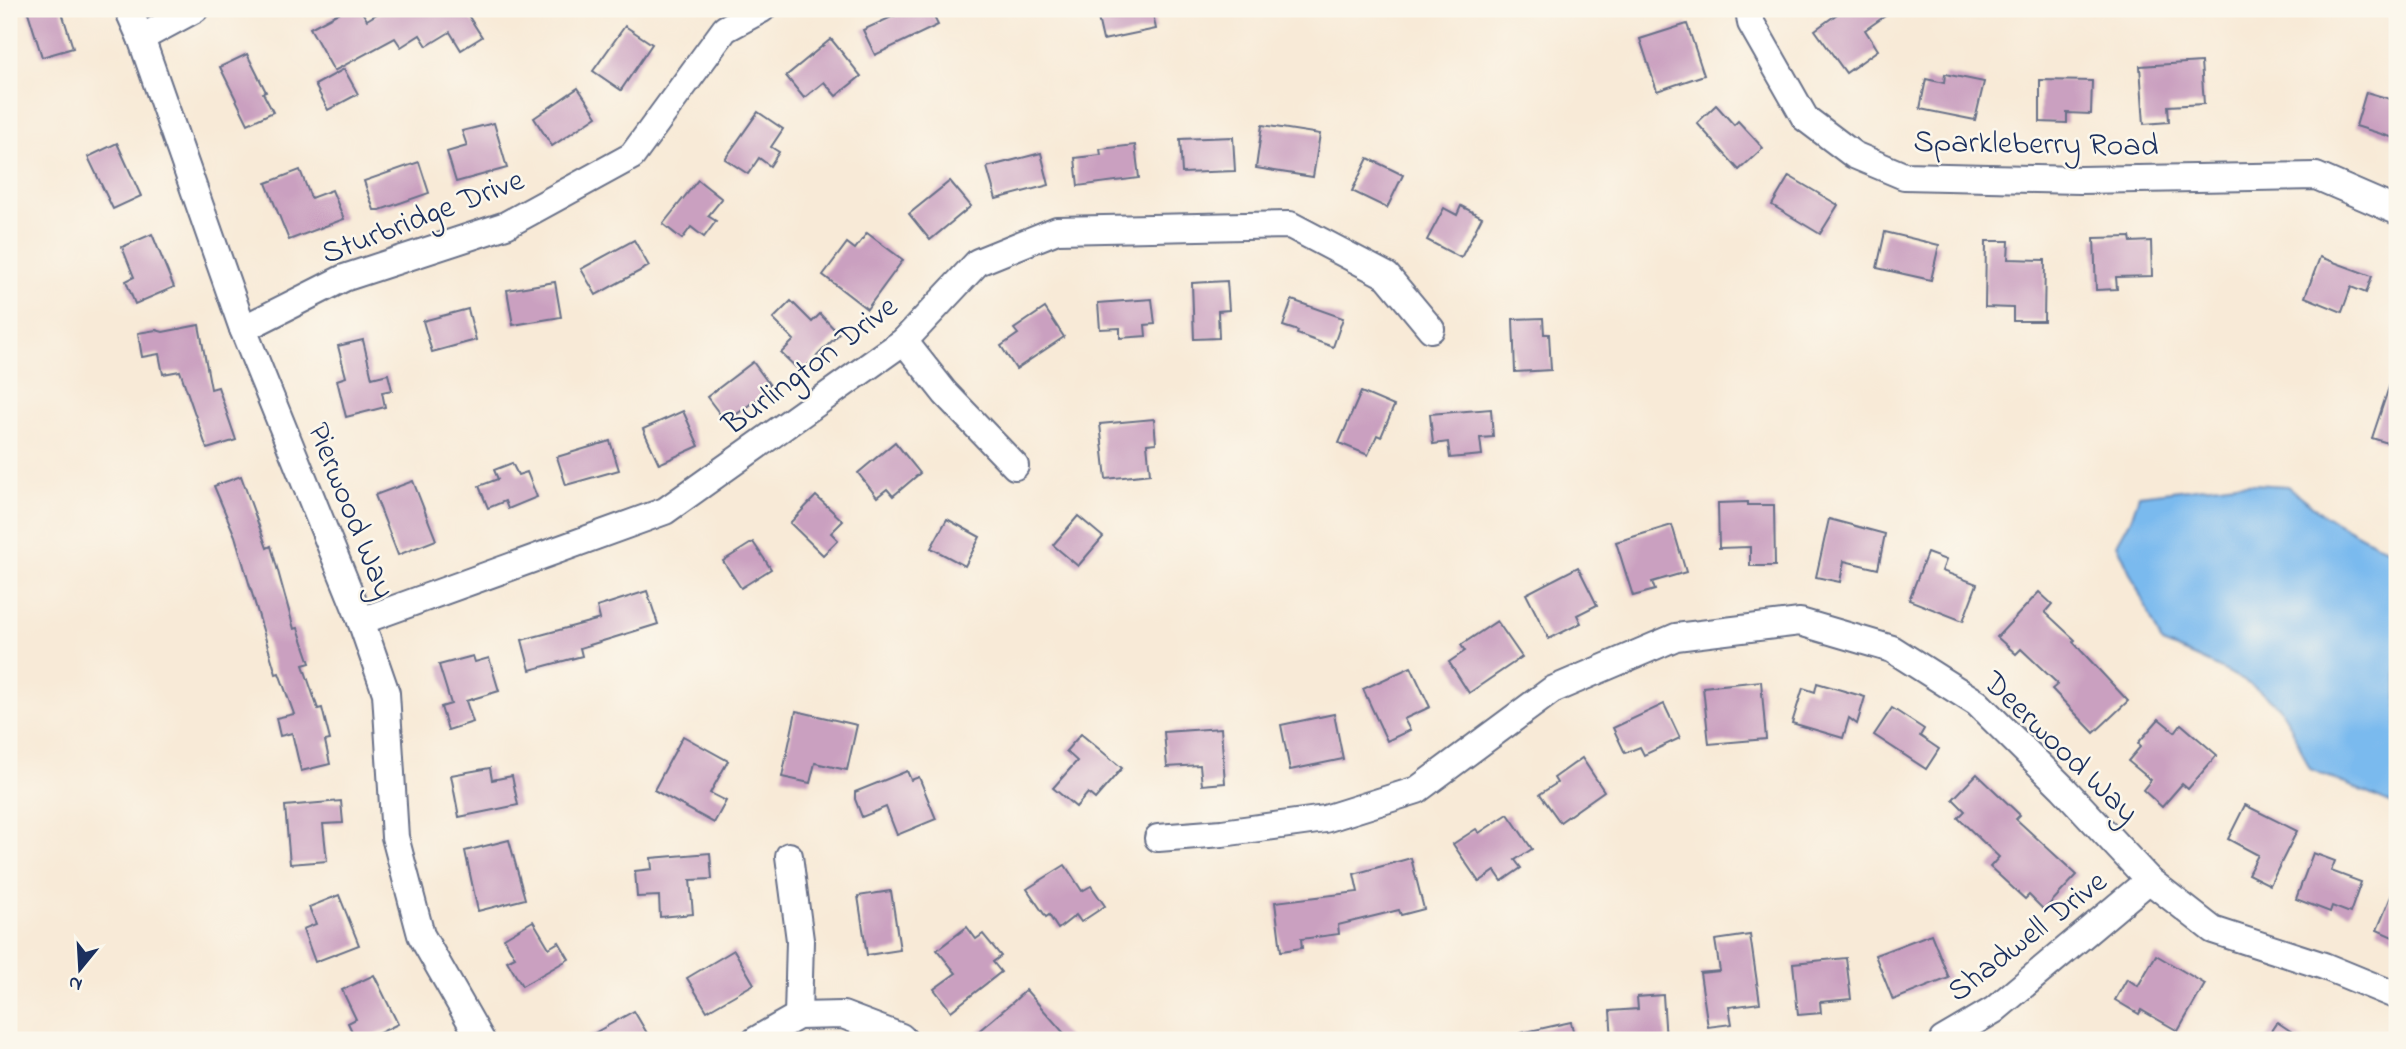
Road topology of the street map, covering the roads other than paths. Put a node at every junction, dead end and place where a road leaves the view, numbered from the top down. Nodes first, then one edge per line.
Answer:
1 (128, 9) edge
2 (195, 9) edge
3 (762, 9) edge
4 (1749, 9) edge
5 (141, 38) junction
6 (2397, 211) edge
7 (243, 328) junction
8 (1431, 329) dead end
9 (904, 341) junction
10 (1015, 466) dead end
11 (361, 621) junction
12 (1158, 838) dead end
13 (789, 856) dead end
14 (2149, 880) junction
15 (2397, 996) edge
16 (798, 1016) junction
17 (481, 1040) edge
18 (755, 1040) edge
19 (904, 1040) edge
20 (1943, 1040) edge

1 - 5 street, Pierwood Way
2 - 5 street
3 - 7 street, Sturbridge Drive
4 - 6 street, Sparkleberry Road
5 - 7 street, Pierwood Way
7 - 11 street, Pierwood Way
8 - 9 street, Burlington Drive
9 - 10 street
9 - 11 street, Burlington Drive
11 - 17 street, Pierwood Way
12 - 14 street, Deerwood Way
13 - 16 street
14 - 15 street, Deerwood Way
14 - 20 street, Shadwell Drive
16 - 18 street
16 - 19 street

